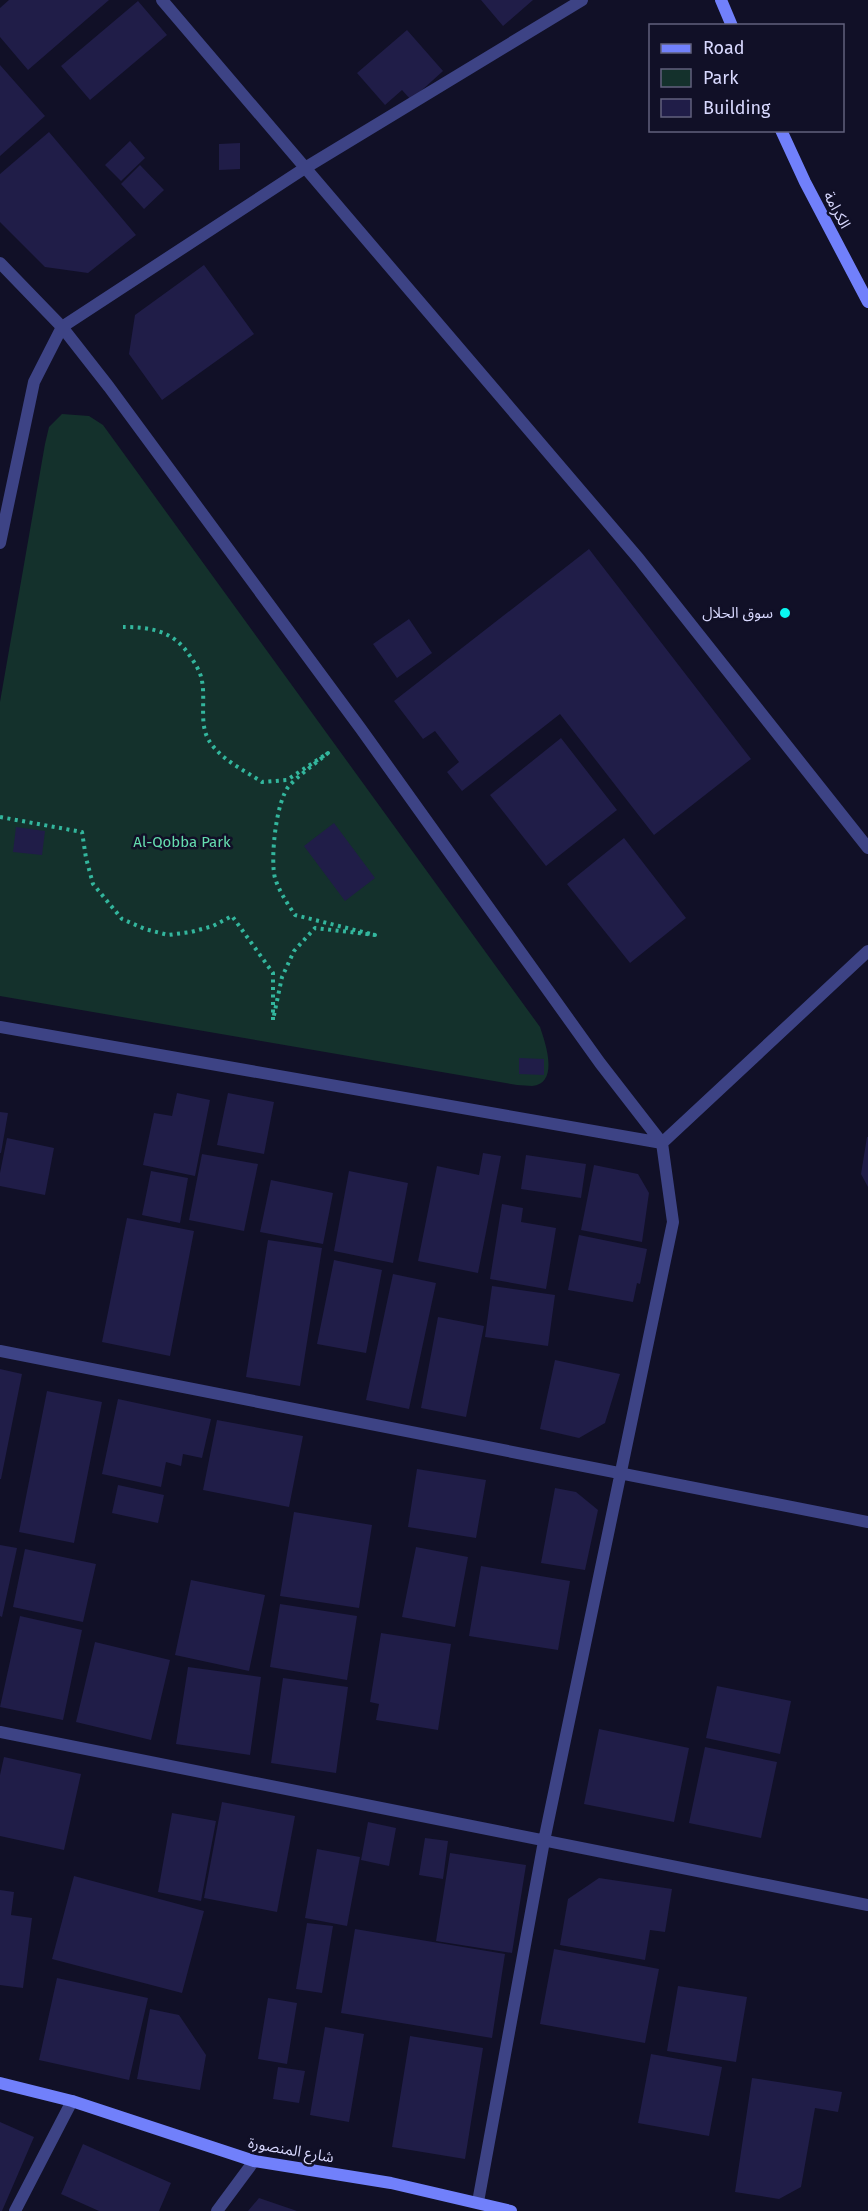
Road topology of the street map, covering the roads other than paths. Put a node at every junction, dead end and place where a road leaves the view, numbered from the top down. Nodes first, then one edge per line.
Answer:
1 (162, 0) edge
2 (582, 0) edge
3 (721, 0) edge
4 (731, 24) edge
5 (782, 132) edge
6 (305, 168) junction
7 (0, 263) edge
8 (868, 302) edge
9 (62, 327) junction
10 (0, 543) edge
11 (868, 848) edge
12 (868, 951) edge
13 (0, 1027) edge
14 (662, 1143) junction
15 (0, 1351) edge
16 (621, 1472) junction
17 (868, 1522) edge
18 (0, 1732) edge
19 (544, 1841) junction
20 (868, 1905) edge
21 (0, 2083) edge
22 (72, 2101) junction
23 (254, 2161) junction
24 (478, 2202) junction
25 (15, 2211) edge
26 (217, 2211) edge
27 (511, 2211) edge

1 - 6 street
2 - 6 street
3 - 4 main road
5 - 8 main road, الكرامة
6 - 9 street
6 - 11 street
7 - 9 street
9 - 10 street
9 - 14 street
12 - 14 street
13 - 14 street
14 - 16 street
15 - 16 street
16 - 17 street
16 - 19 street
18 - 19 street
19 - 20 street
19 - 24 street
21 - 22 main road, شارع المنصورة
22 - 23 main road, شارع المنصورة
22 - 25 street
23 - 24 main road, شارع المنصورة
23 - 26 street
24 - 27 main road, شارع المنصورة

